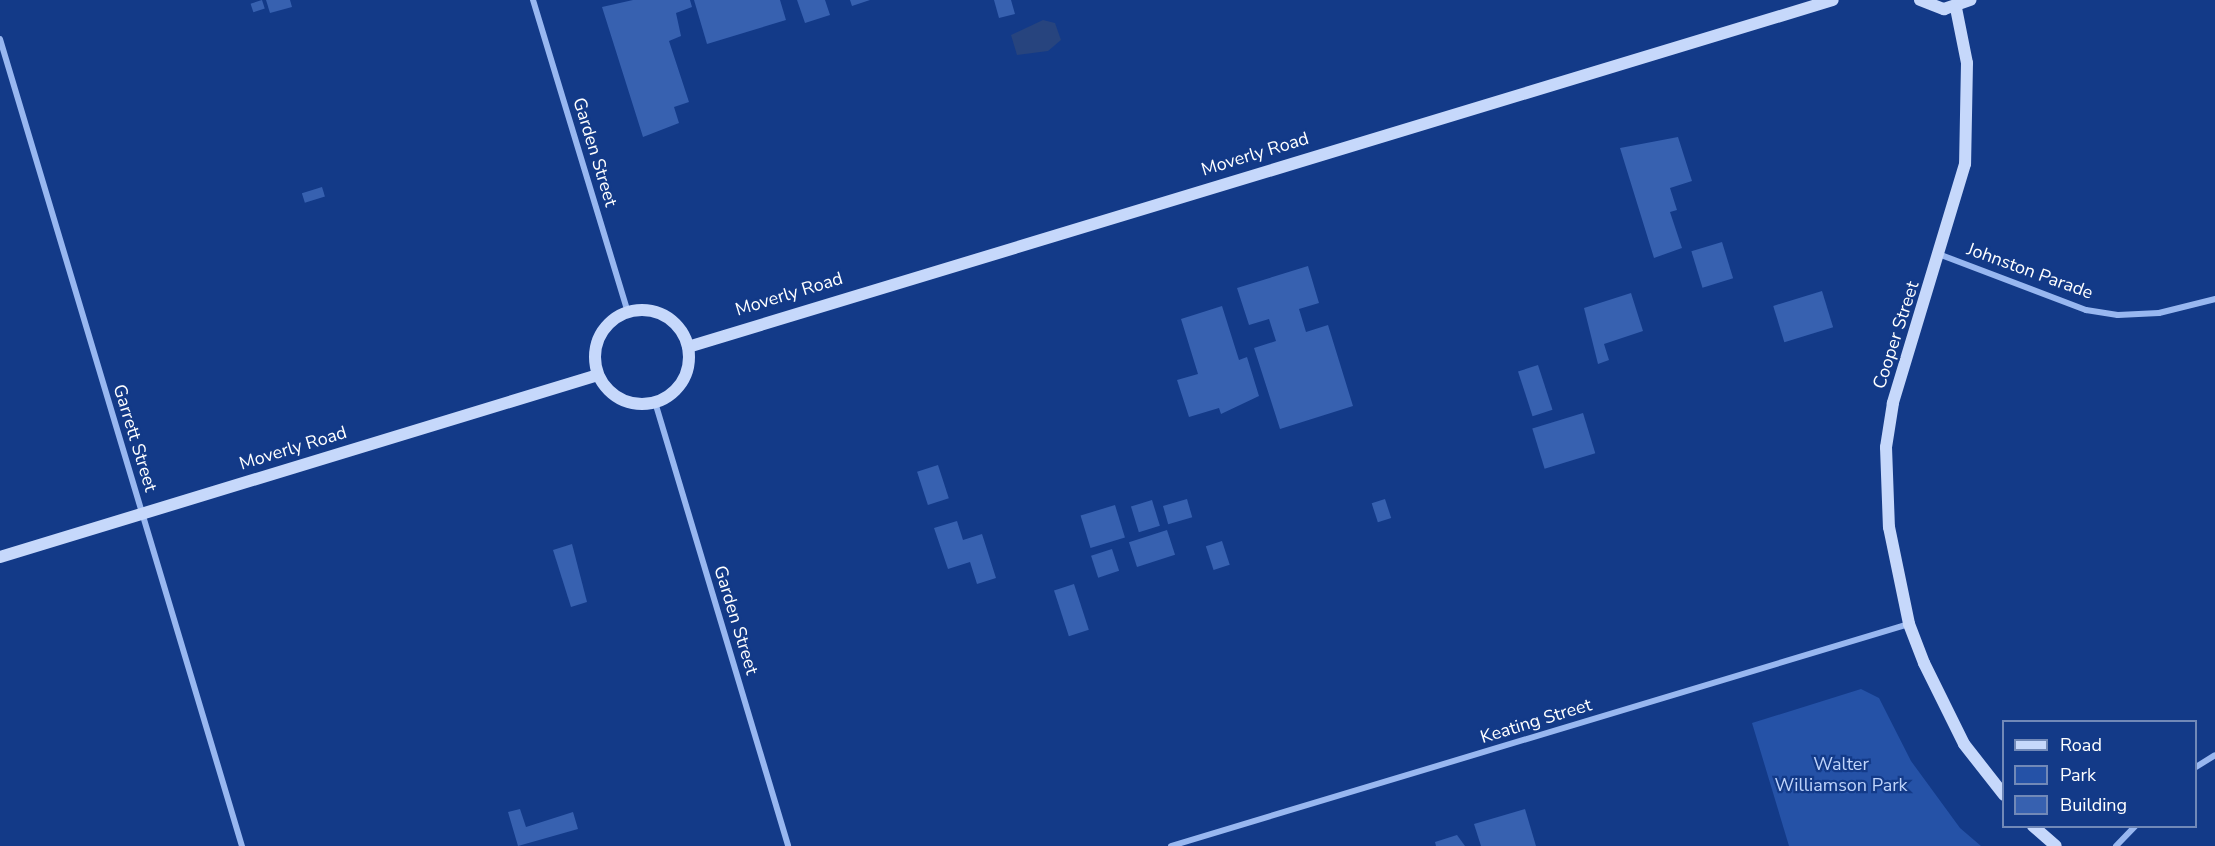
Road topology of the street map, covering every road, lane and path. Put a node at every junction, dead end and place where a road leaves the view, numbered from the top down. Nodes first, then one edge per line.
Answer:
1 (533, 0) edge
2 (1833, 0) edge
3 (1920, 0) edge
4 (1970, 0) edge
5 (1956, 8) junction
6 (0, 39) edge
7 (1941, 255) junction
8 (2215, 298) edge
9 (628, 312) junction
10 (688, 347) junction
11 (598, 375) junction
12 (654, 402) junction
13 (142, 514) junction
14 (0, 557) edge
15 (1909, 624) junction
16 (2215, 755) edge
17 (2197, 766) edge
18 (2002, 792) edge
19 (2035, 828) edge
20 (2133, 828) edge
21 (242, 846) edge
22 (788, 846) edge
23 (1171, 846) edge
24 (2056, 846) edge
25 (2116, 846) edge

1 - 9 street, Garden Street
2 - 10 street, Moverly Road
3 - 5 street
4 - 5 street
5 - 7 street, Cooper Street
6 - 13 street, Garrett Street
7 - 8 street, Johnston Parade
7 - 15 street, Cooper Street
9 - 10 street
9 - 11 street
10 - 12 street
11 - 12 street
11 - 13 street, Moverly Road
12 - 22 street, Garden Street
13 - 14 street, Moverly Road
13 - 21 street, Garrett Street
15 - 18 street, Cooper Street
15 - 23 street, Keating Street
16 - 17 street
19 - 24 street
20 - 25 street

